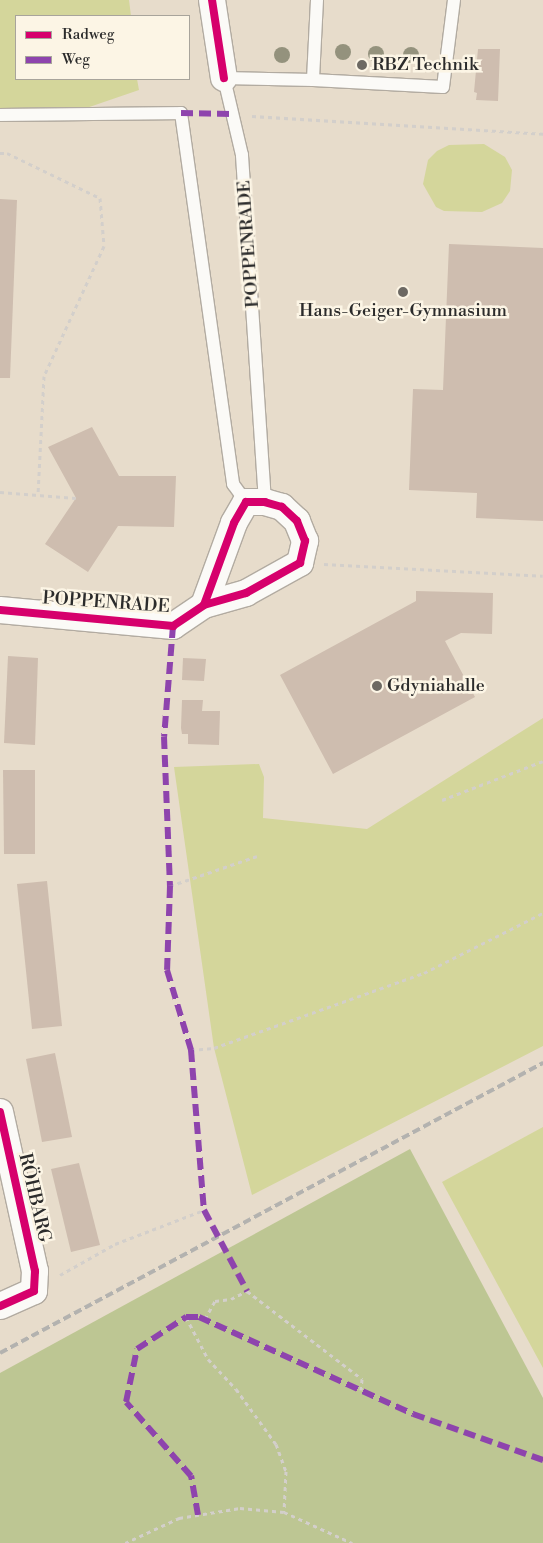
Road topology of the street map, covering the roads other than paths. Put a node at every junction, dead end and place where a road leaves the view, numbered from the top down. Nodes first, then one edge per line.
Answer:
1 (212, 0) edge
2 (317, 0) edge
3 (454, 0) edge
4 (224, 78) junction
5 (313, 80) junction
6 (0, 115) edge
7 (256, 502) junction
8 (204, 605) junction
9 (0, 610) edge
10 (0, 1112) edge
11 (0, 1306) edge

1 - 4 street
2 - 5 lane
3 - 5 lane
4 - 5 lane
4 - 7 lane, POPPENRADE
6 - 7 lane
7 - 8 street
7 - 8 street, POPPENRADE
8 - 9 street, POPPENRADE
10 - 11 street, RÖHBARG

